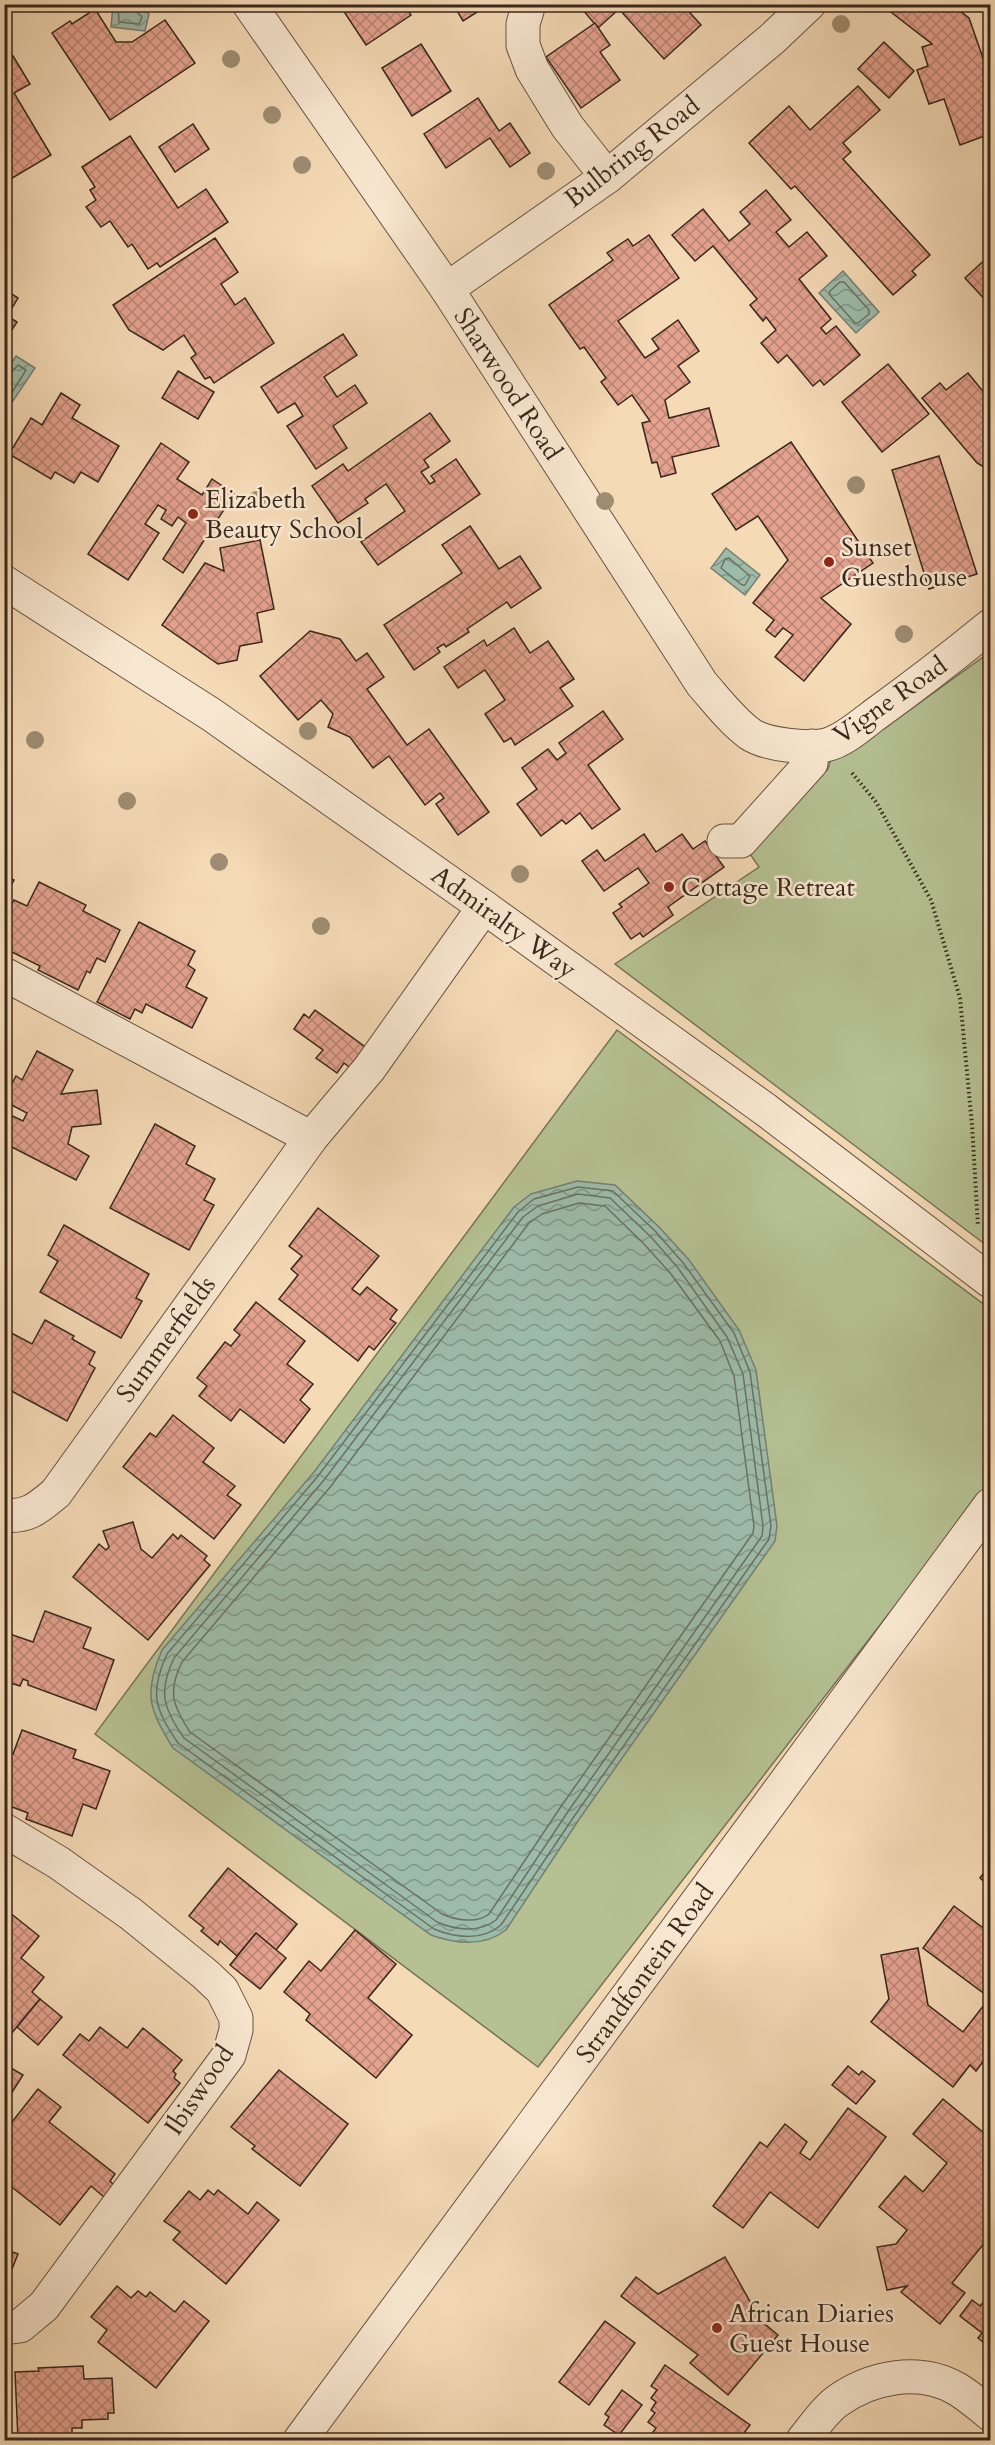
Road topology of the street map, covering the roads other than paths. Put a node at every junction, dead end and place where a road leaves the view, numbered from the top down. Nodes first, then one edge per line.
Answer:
1 (249, 4) edge
2 (529, 4) edge
3 (809, 4) edge
4 (607, 177) junction
5 (447, 289) junction
6 (4, 582) edge
7 (990, 626) edge
8 (807, 745) junction
9 (724, 841) dead end
10 (484, 907) junction
11 (4, 974) edge
12 (311, 1138) junction
13 (986, 1277) edge
14 (990, 1504) edge
15 (4, 1515) edge
16 (4, 1830) edge
17 (4, 2328) edge
18 (990, 2414) edge
19 (300, 2440) edge
20 (803, 2440) edge

1 - 5 street, Sharwood Road
2 - 4 street
3 - 4 street, Bulbring Road
4 - 5 street, Bulbring Road
5 - 8 street, Sharwood Road
6 - 10 street, Admiralty Way
7 - 8 street, Vigne Road
8 - 9 street
10 - 12 street, Summerfields
10 - 13 street, Admiralty Way
11 - 12 street
12 - 15 street, Summerfields
14 - 19 street, Strandfontein Road
16 - 17 street, Ibiswood
18 - 20 street

